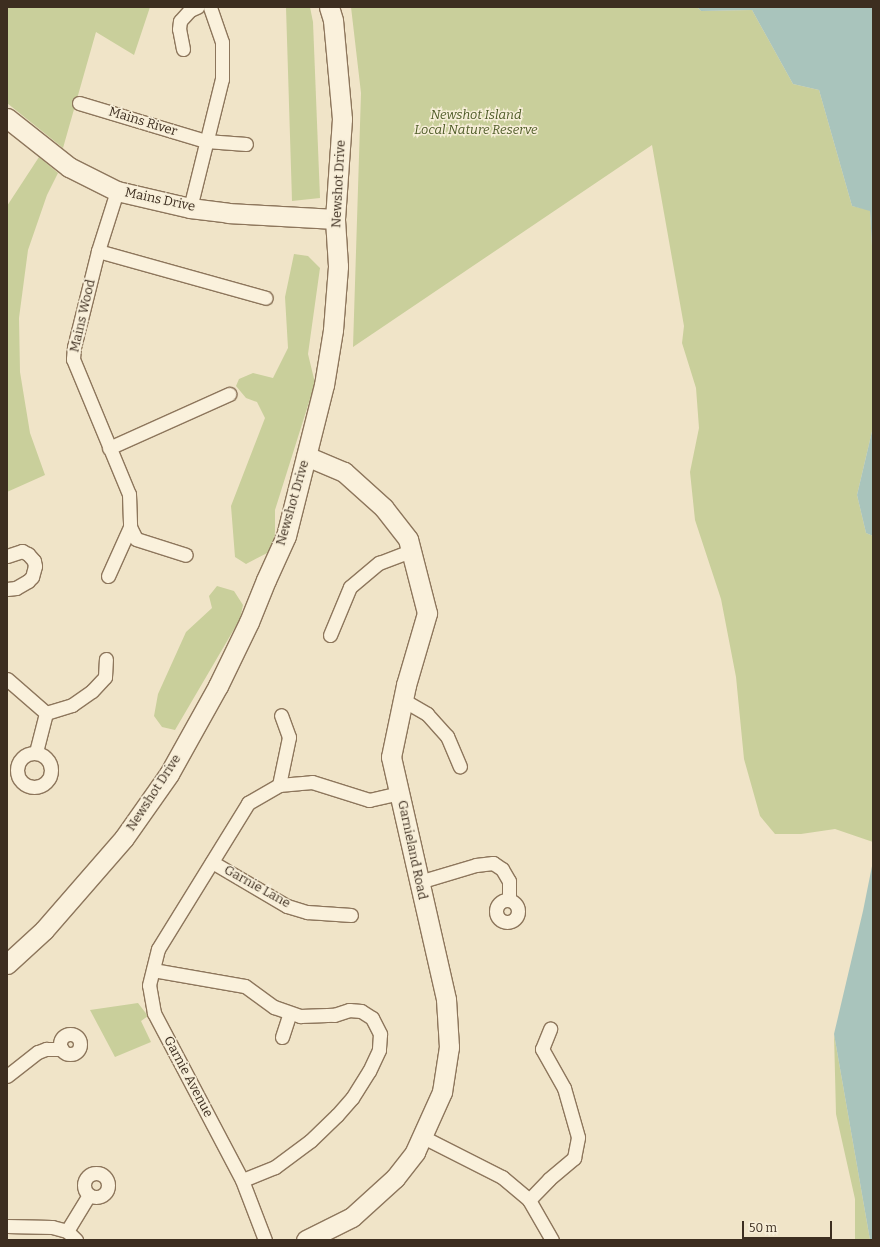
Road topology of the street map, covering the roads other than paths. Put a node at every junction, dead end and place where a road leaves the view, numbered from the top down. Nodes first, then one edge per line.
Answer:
1 (197, 7) edge
2 (210, 7) edge
3 (329, 7) edge
4 (183, 49) dead end
5 (79, 103) dead end
6 (7, 118) edge
7 (206, 141) junction
8 (246, 144) dead end
9 (116, 191) junction
10 (190, 208) junction
11 (335, 219) junction
12 (98, 251) junction
13 (266, 298) dead end
14 (229, 394) dead end
15 (109, 448) junction
16 (306, 456) junction
17 (130, 527) junction
18 (411, 551) junction
19 (186, 555) dead end
20 (7, 556) edge
21 (108, 576) dead end
22 (7, 591) edge
23 (330, 635) dead end
24 (106, 659) dead end
25 (7, 679) edge
26 (403, 700) junction
27 (46, 714) junction
28 (281, 715) dead end
29 (36, 752) dead end
30 (460, 766) dead end
31 (279, 784) junction
32 (400, 793) junction
33 (212, 862) junction
34 (419, 882) junction
35 (509, 900) dead end
36 (351, 915) dead end
37 (7, 964) edge
38 (153, 970) junction
39 (290, 1013) junction
40 (550, 1029) dead end
41 (282, 1037) dead end
42 (62, 1049) dead end
43 (7, 1076) edge
44 (423, 1137) junction
45 (242, 1180) junction
46 (89, 1195) dead end
47 (529, 1200) junction
48 (7, 1226) edge
49 (71, 1236) edge
50 (265, 1240) edge
51 (306, 1240) edge
52 (552, 1240) edge

1 - 4 street
2 - 7 street
3 - 11 street, Newshot Drive
5 - 7 street, Mains River
6 - 9 street, Mains Drive
7 - 8 street, Mains River
7 - 10 street
9 - 10 street, Mains Drive
9 - 12 street, Mains Wood
10 - 11 street, Mains Drive
11 - 16 street, Newshot Drive
12 - 13 street
12 - 15 street, Mains Wood
14 - 15 street
15 - 17 street, Mains Wood
16 - 18 street, Garnieland Road
16 - 37 street, Newshot Drive
17 - 19 street
17 - 21 street
18 - 23 street
18 - 26 street, Garnieland Road
20 - 22 street
24 - 27 street
25 - 27 street
26 - 30 street
26 - 32 street, Garnieland Road
27 - 29 street
28 - 31 street
31 - 32 street, Garnie Avenue
31 - 33 street, Garnie Avenue
32 - 34 street, Garnieland Road
33 - 36 street, Garnie Lane
33 - 38 street, Garnie Avenue
34 - 35 street
34 - 44 street, Garnieland Road
38 - 39 street
38 - 45 street, Garnie Avenue
39 - 41 street
39 - 45 street
40 - 47 street
42 - 43 street
44 - 47 street
44 - 51 street, Garnieland Road
45 - 50 street, Garnie Avenue
46 - 49 street
47 - 52 street
48 - 49 street

